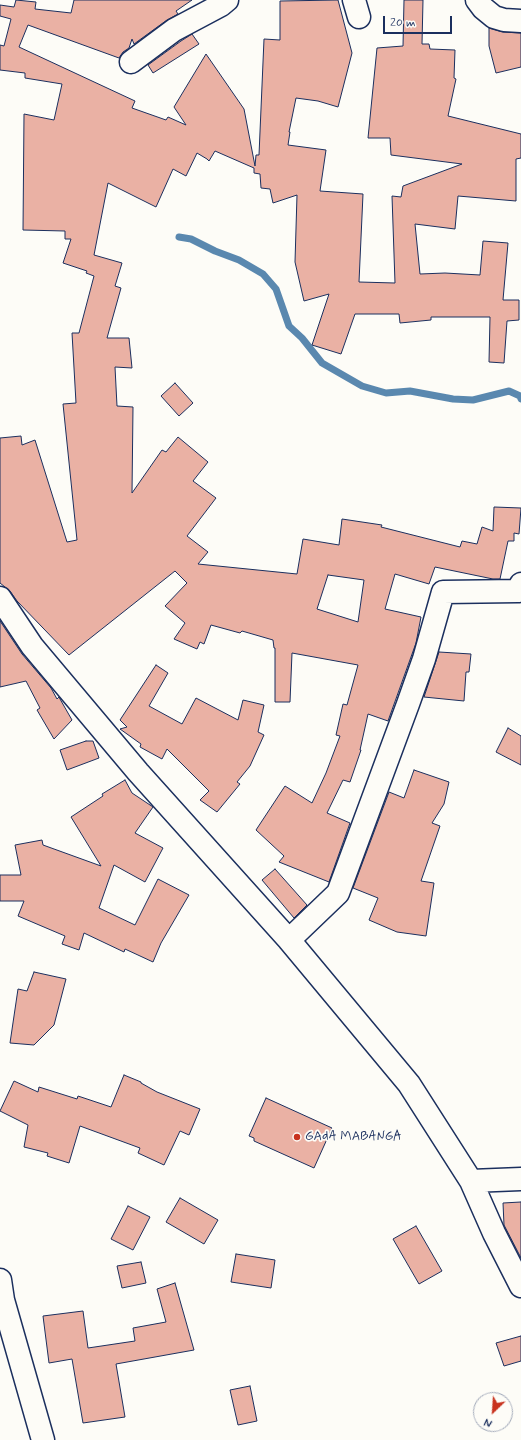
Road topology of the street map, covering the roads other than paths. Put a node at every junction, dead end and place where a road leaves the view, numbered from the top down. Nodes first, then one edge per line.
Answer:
1 (227, 0) edge
2 (477, 0) edge
3 (521, 21) edge
4 (131, 62) dead end
5 (521, 584) edge
6 (0, 598) edge
7 (288, 940) junction
8 (521, 1179) edge
9 (471, 1181) junction
10 (0, 1280) edge
11 (521, 1286) edge
12 (43, 1440) edge

1 - 4 street
2 - 3 street
5 - 7 street
6 - 7 street
7 - 9 street
8 - 9 street
9 - 11 street
10 - 12 street

